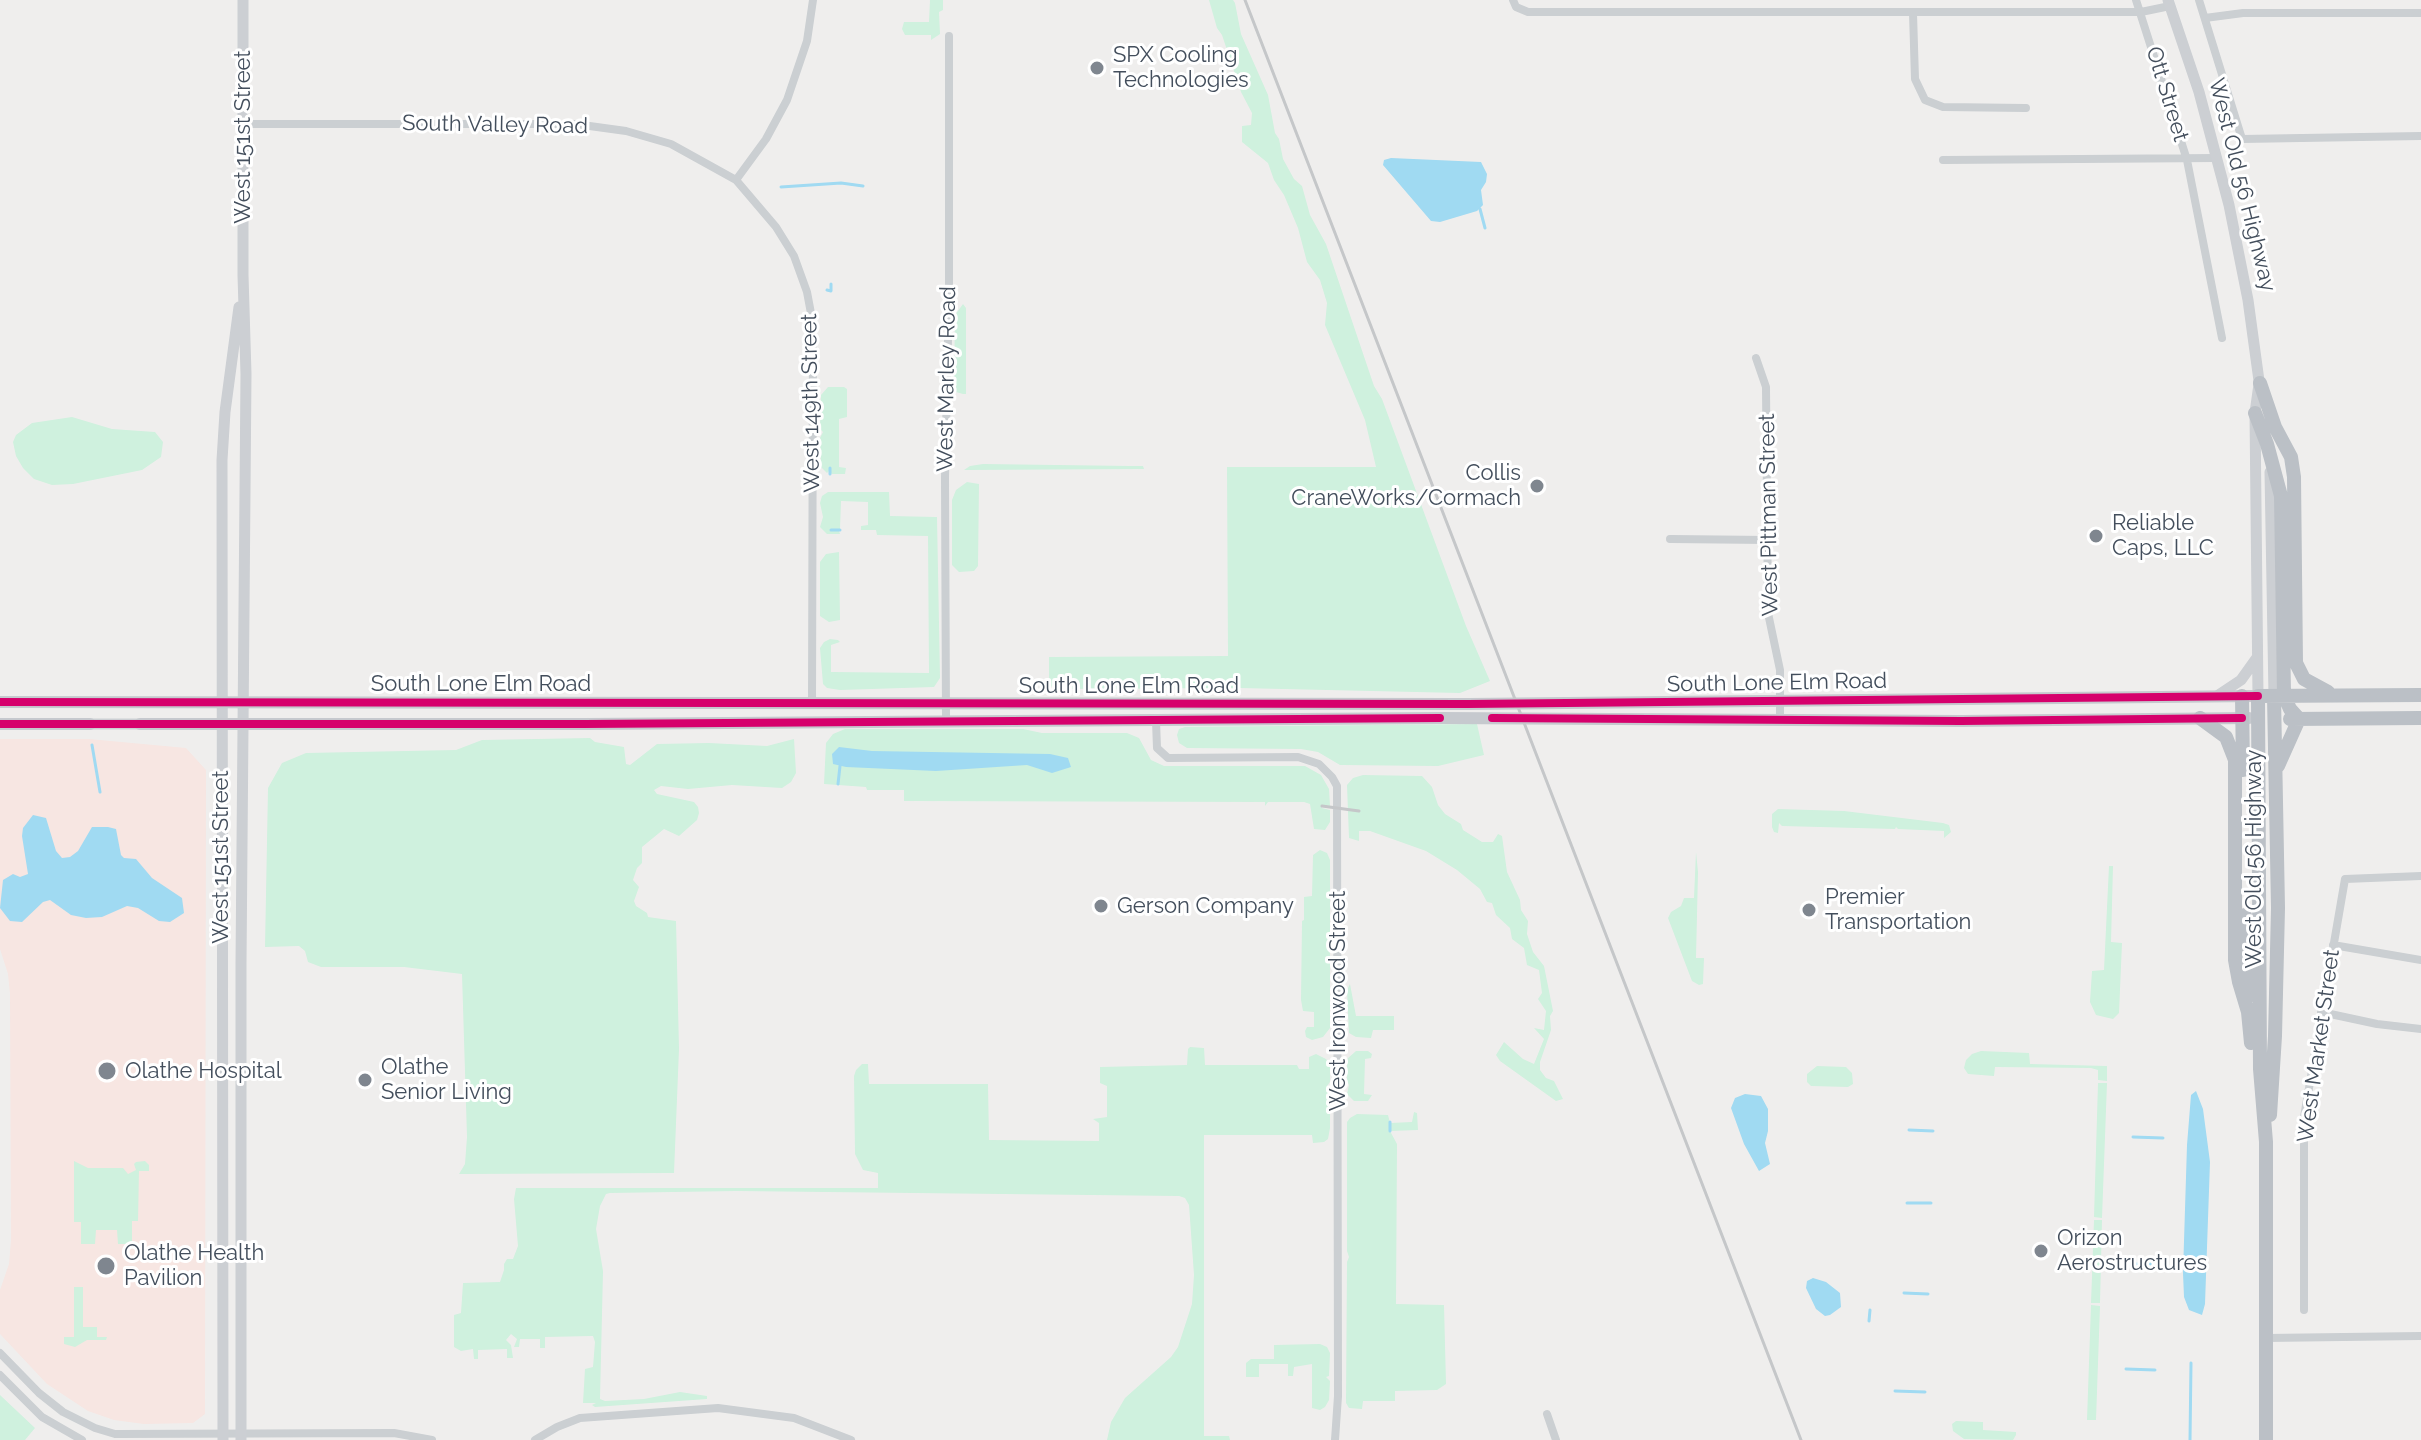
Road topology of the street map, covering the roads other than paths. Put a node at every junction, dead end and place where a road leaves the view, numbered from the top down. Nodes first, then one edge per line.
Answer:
1 (243, 0) edge
2 (813, 0) edge
3 (2136, 0) edge
4 (2199, 0) edge
5 (1514, 3) edge
6 (2169, 3) edge
7 (2141, 12) junction
8 (1913, 13) junction
9 (2421, 13) edge
10 (2205, 18) junction
11 (949, 36) dead end
12 (2026, 108) dead end
13 (243, 124) junction
14 (2421, 136) edge
15 (2216, 158) junction
16 (1943, 160) dead end
17 (2187, 160) junction
18 (736, 180) junction
19 (243, 275) junction
20 (2222, 338) dead end
21 (1756, 358) dead end
22 (2260, 383) junction
23 (2255, 413) junction
24 (2267, 444) junction
25 (1670, 539) dead end
26 (1768, 540) junction
27 (2258, 655) junction
28 (2335, 695) junction
29 (2421, 695) edge
30 (2242, 696) junction
31 (2258, 696) junction
32 (2279, 696) junction
33 (2215, 697) junction
34 (1780, 699) junction
35 (0, 702) edge
36 (222, 702) junction
37 (243, 702) junction
38 (812, 703) junction
39 (946, 703) junction
40 (2200, 718) junction
41 (2242, 718) junction
42 (2258, 718) junction
43 (2274, 718) junction
44 (2421, 718) edge
45 (2299, 719) junction
46 (1780, 720) junction
47 (1156, 721) junction
48 (946, 722) junction
49 (0, 724) edge
50 (90, 724) joint
51 (140, 724) joint
52 (221, 724) junction
53 (244, 725) junction
54 (2275, 775) junction
55 (2421, 876) edge
56 (2333, 945) junction
57 (2421, 960) edge
58 (2259, 1006) junction
59 (2321, 1012) junction
60 (2421, 1029) edge
61 (2275, 1036) junction
62 (2266, 1142) junction
63 (222, 1182) junction
64 (242, 1182) junction
65 (2304, 1310) dead end
66 (2421, 1336) edge
67 (2266, 1338) junction
68 (0, 1353) edge
69 (0, 1375) edge
70 (1547, 1414) dead end
71 (223, 1437) edge
72 (241, 1437) edge
73 (82, 1440) edge
74 (432, 1440) edge
75 (535, 1440) edge
76 (851, 1440) edge
77 (1335, 1440) edge
78 (1556, 1440) edge
79 (2266, 1440) edge

1 - 13 main road, West 151st Street
2 - 18 street
3 - 7 street, Ott Street
4 - 10 street
5 - 8 street
6 - 7 street
6 - 15 main road, West Old 56 Highway
7 - 8 street
7 - 17 street, Ott Street
8 - 12 street
9 - 10 street
10 - 14 street
11 - 39 street, West Marley Road
13 - 18 street, South Valley Road
13 - 19 main road, West 151st Street
15 - 17 street, Ott Street
15 - 22 main road, West Old 56 Highway
16 - 17 street
17 - 20 street
18 - 38 street, West 149th Street
19 - 36 main road, West 151st Street
19 - 37 main road, West 151st Street
21 - 26 street, West Pittman Street
22 - 23 main road, West Old 56 Highway
22 - 24 main road, West Old 56 Highway
22 - 28 highway
23 - 24 highway, West Old 56 Highway
23 - 27 main road, West Old 56 Highway
24 - 32 highway, West Old 56 Highway
25 - 26 street
26 - 34 street, West Pittman Street
27 - 31 main road, West Old 56 Highway
27 - 33 main road
28 - 29 highway
28 - 32 highway
30 - 31 main road, South Lone Elm Road
30 - 33 main road, South Lone Elm Road
30 - 41 highway
31 - 32 highway
31 - 42 highway, West Old 56 Highway
32 - 43 highway, West Old 56 Highway
32 - 45 highway
33 - 34 main road, South Lone Elm Road
34 - 39 main road, South Lone Elm Road
34 - 46 street, West Pittman Street
35 - 36 main road, South Lone Elm Road
36 - 37 main road, South Lone Elm Road
36 - 52 main road, West 151st Street
37 - 38 main road, South Lone Elm Road
37 - 53 main road, West 151st Street
38 - 39 main road, South Lone Elm Road
39 - 48 street, West Marley Road
40 - 41 main road, South Lone Elm Road
40 - 46 main road, South Lone Elm Road
40 - 62 highway
41 - 42 main road, South Lone Elm Road
41 - 58 highway
42 - 43 highway
42 - 58 highway, West Old 56 Highway
43 - 45 highway
43 - 54 highway, West Old 56 Highway
44 - 45 highway
45 - 54 highway
46 - 47 main road, South Lone Elm Road
47 - 48 main road, South Lone Elm Road
47 - 77 street, West Ironwood Street
48 - 53 main road, South Lone Elm Road
49 - 50 main road, South Lone Elm Road
50 - 51 main road, South Lone Elm Road
51 - 52 main road, South Lone Elm Road
52 - 53 main road, South Lone Elm Road
52 - 63 main road, West 151st Street
53 - 64 main road, West 151st Street
54 - 61 highway, West Old 56 Highway
55 - 56 street, West Market Street
56 - 57 street
56 - 59 street, West Market Street
58 - 61 highway
58 - 62 highway, West Old 56 Highway
59 - 60 street
59 - 65 street, West Market Street
61 - 62 highway, West Old 56 Highway
62 - 67 highway, West Old 56 Highway
63 - 64 main road
63 - 71 main road, West 151st Street
64 - 72 main road, West 151st Street
66 - 67 street
67 - 79 highway, West Old 56 Highway
68 - 71 street
69 - 73 street
70 - 78 street
71 - 72 street
72 - 74 street
75 - 76 street

